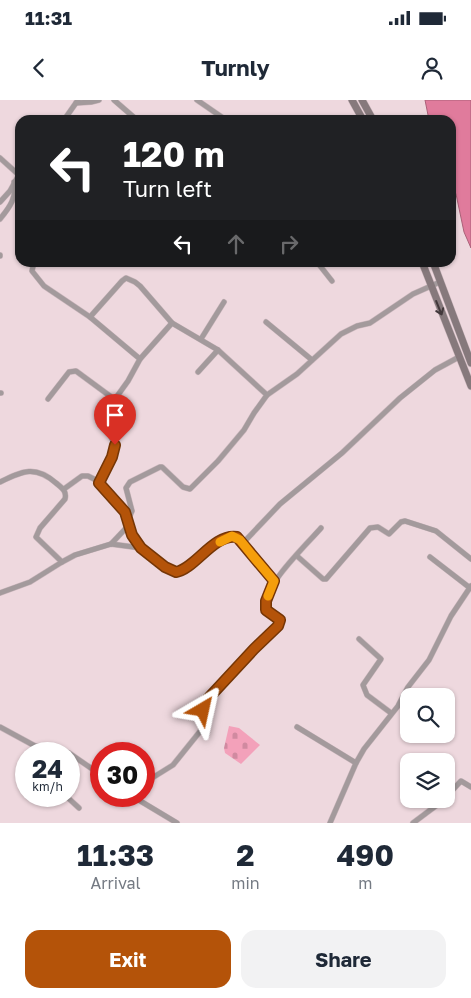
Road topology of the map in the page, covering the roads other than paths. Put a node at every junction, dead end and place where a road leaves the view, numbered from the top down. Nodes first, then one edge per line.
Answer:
1 (99, 100) edge
2 (114, 100) edge
3 (197, 100) edge
4 (352, 100) edge
5 (362, 100) edge
6 (77, 101) edge
7 (67, 115) edge
8 (131, 115) edge
9 (219, 115) edge
10 (360, 115) edge
11 (370, 115) edge
12 (0, 158) edge
13 (15, 171) edge
14 (14, 182) joint
15 (1, 199) edge
16 (0, 218) edge
17 (33, 267) edge
18 (321, 267) edge
19 (424, 267) edge
20 (434, 267) edge
21 (332, 281) dead end
22 (440, 282) junction
23 (431, 286) junction
24 (224, 302) dead end
25 (90, 317) junction
26 (266, 322) dead end
27 (172, 323) junction
28 (201, 339) junction
29 (218, 350) junction
30 (459, 357) junction
31 (140, 359) junction
32 (312, 360) junction
33 (471, 363) edge
34 (198, 372) dead end
35 (471, 386) edge
36 (267, 396) junction
37 (48, 399) dead end
38 (114, 399) junction
39 (0, 482) edge
40 (99, 483) junction
41 (64, 489) junction
42 (128, 522) junction
43 (322, 528) dead end
44 (243, 543) junction
45 (111, 544) junction
46 (141, 548) junction
47 (297, 556) junction
48 (430, 557) dead end
49 (471, 559) edge
50 (62, 562) junction
51 (274, 581) junction
52 (470, 587) edge
53 (0, 593) edge
54 (359, 639) dead end
55 (391, 713) junction
56 (0, 727) edge
57 (297, 727) dead end
58 (28, 742) edge
59 (356, 763) junction
60 (155, 778) edge
61 (455, 787) edge
62 (471, 787) edge
63 (151, 807) edge
64 (432, 808) edge
65 (177, 823) edge
66 (330, 823) edge
67 (413, 823) edge

1 - 6 street
2 - 8 street
3 - 9 street
4 - 10 main road
5 - 11 main road
6 - 7 street
12 - 13 street
14 - 15 street
14 - 16 street
17 - 25 street
18 - 21 street
19 - 23 main road
20 - 22 main road
22 - 23 street
22 - 33 main road
23 -> 30 main road
23 - 32 street
24 - 28 street
25 - 27 street
25 - 31 street
26 - 32 street
27 - 28 street
27 - 31 street
28 - 29 street
29 - 34 street
29 - 36 street
30 - 35 main road
30 - 44 street
31 - 38 street
32 - 36 street
36 - 42 street
37 - 38 street
38 - 40 street
39 - 41 street
40 - 41 street
40 - 42 street
41 - 50 street
42 - 45 street
42 - 46 street
43 - 47 street
44 - 46 street
44 - 51 street
45 - 46 street
45 - 50 street
47 - 49 street
47 - 51 street
48 - 52 street
50 - 53 street
51 - 60 street
52 - 55 street
54 - 55 street
55 - 59 street
56 - 58 street
57 - 59 street
59 - 66 street
61 - 62 street
63 - 65 street
64 - 67 street

